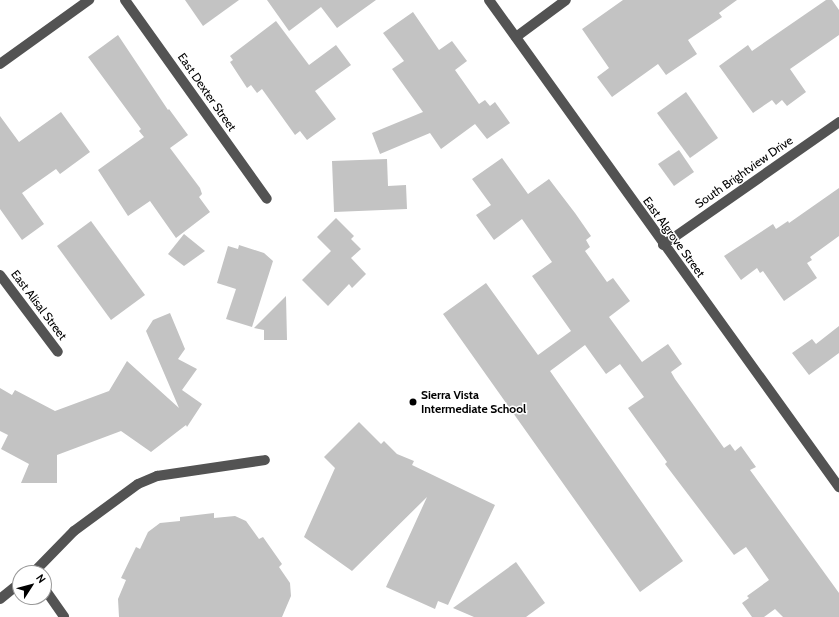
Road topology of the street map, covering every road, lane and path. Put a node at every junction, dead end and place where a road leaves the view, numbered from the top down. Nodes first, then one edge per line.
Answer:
1 (88, 0) edge
2 (125, 0) edge
3 (489, 0) edge
4 (566, 0) edge
5 (516, 37) junction
6 (0, 64) edge
7 (839, 122) edge
8 (267, 199) dead end
9 (663, 245) junction
10 (0, 275) edge
11 (58, 352) dead end
12 (265, 460) dead end
13 (838, 482) edge
14 (41, 565) edge
15 (12, 589) edge
16 (0, 599) edge
17 (52, 600) edge
18 (64, 617) edge

1 - 6 street
2 - 8 street, East Dexter Street
3 - 5 street, East Algrove Street
4 - 5 street
5 - 9 street, East Algrove Street
7 - 9 street, South Brightview Drive
9 - 13 street, East Algrove Street
10 - 11 street, East Alisal Street
12 - 14 street
15 - 16 street
17 - 18 street

